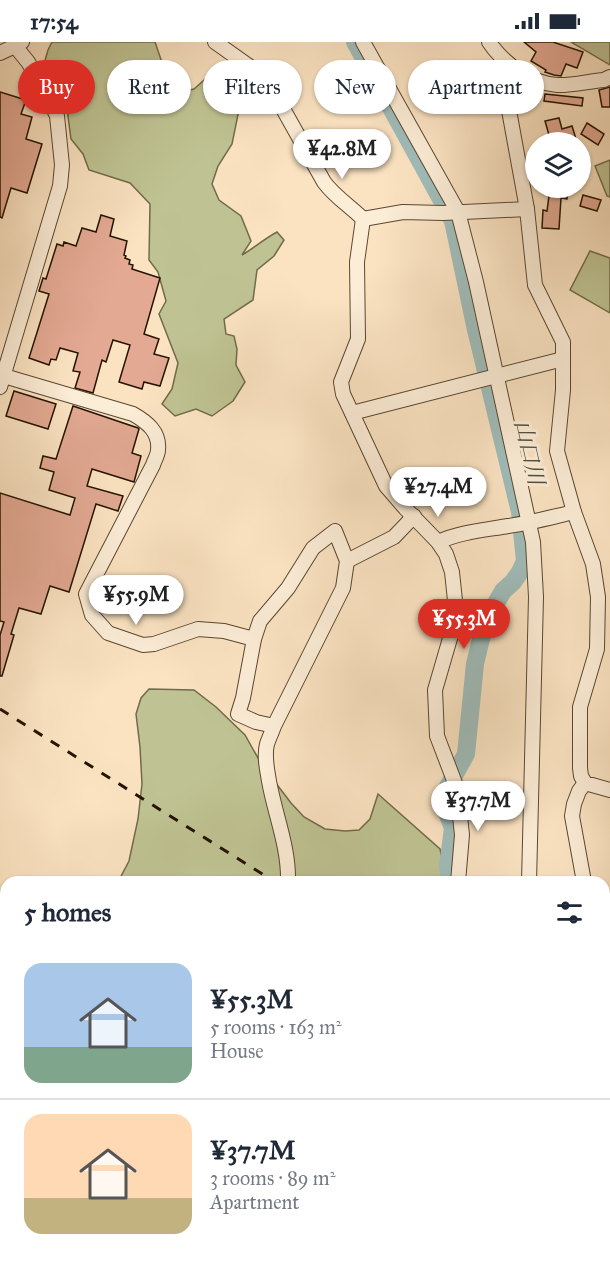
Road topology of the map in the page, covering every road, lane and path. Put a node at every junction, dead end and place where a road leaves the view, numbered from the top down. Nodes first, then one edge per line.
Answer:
1 (215, 42) edge
2 (363, 42) edge
3 (489, 42) edge
4 (19, 44) edge
5 (0, 52) edge
6 (506, 60) edge
7 (610, 77) edge
8 (544, 82) edge
9 (509, 114) edge
10 (527, 209) junction
11 (458, 212) junction
12 (363, 219) junction
13 (563, 359) junction
14 (497, 377) junction
15 (2, 381) edge
16 (352, 413) junction
17 (573, 512) junction
18 (414, 516) junction
19 (528, 522) junction
20 (438, 542) junction
21 (346, 561) junction
22 (254, 639) junction
23 (274, 726) junction
24 (585, 783) junction
25 (610, 790) edge
26 (288, 876) edge
27 (459, 876) edge
28 (529, 876) edge
29 (583, 876) edge

1 - 12 street
2 - 11 street
3 - 6 street
4 - 5 street
4 - 15 street
7 - 8 street
9 - 10 street
10 - 11 street
10 - 13 street
11 - 12 street
11 - 14 street
12 - 16 street
13 - 14 street
13 - 17 street
14 - 16 street
14 - 19 street
15 - 22 street
16 - 18 street
17 - 19 street
17 - 24 street
18 - 20 street
18 - 21 street
19 - 20 street
19 - 28 street
20 - 27 street
21 - 22 street
21 - 23 street
22 - 23 street
23 - 26 street
24 - 25 street
24 - 29 street

